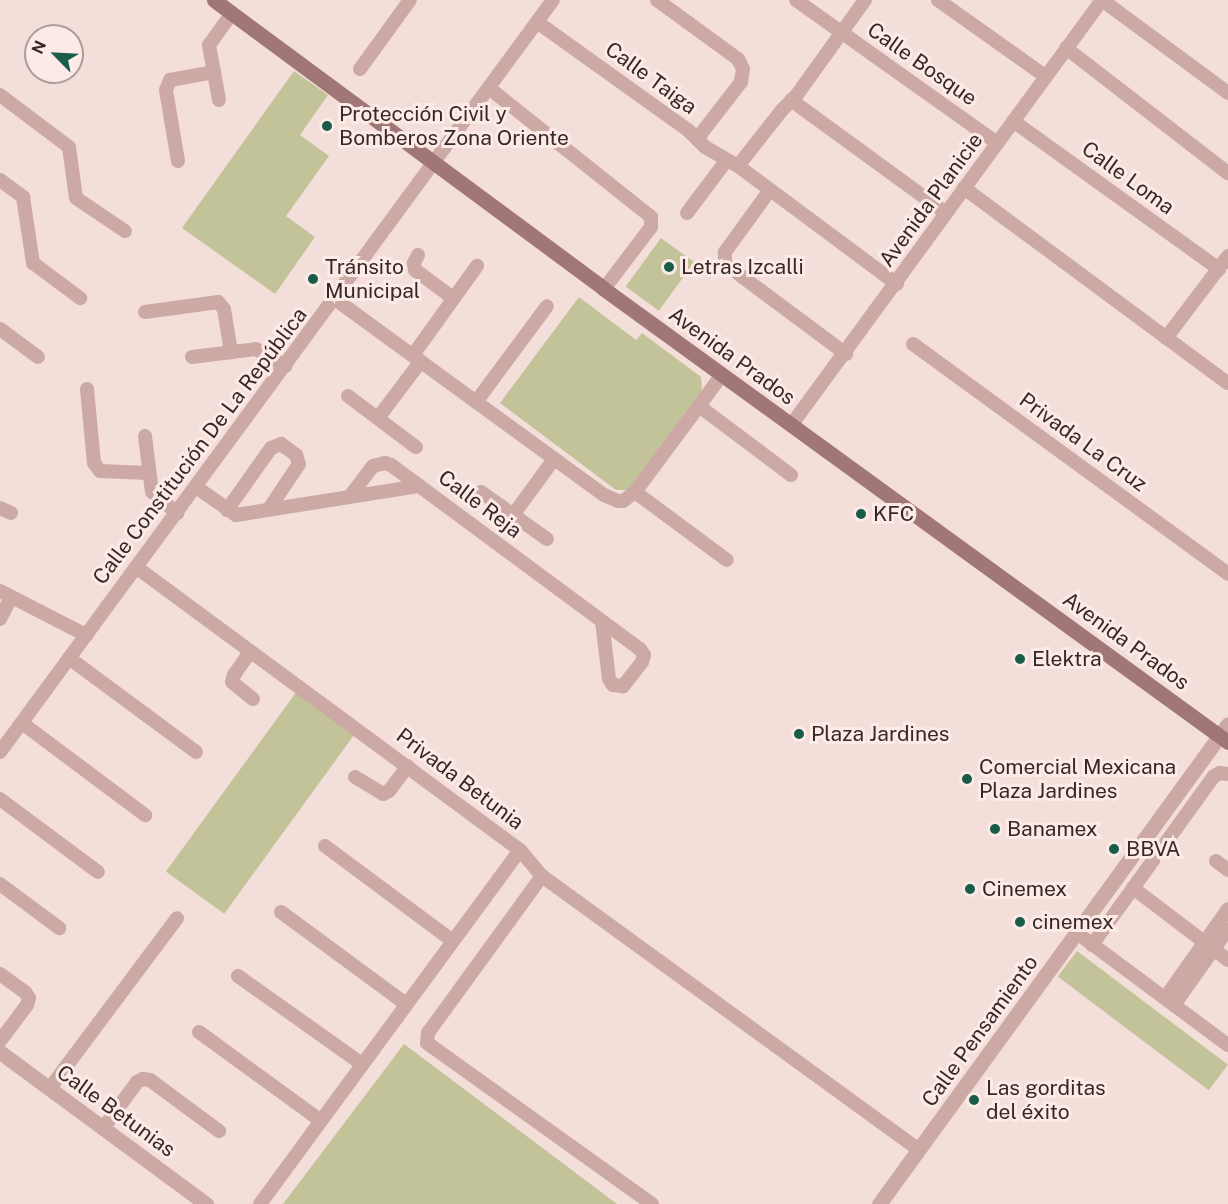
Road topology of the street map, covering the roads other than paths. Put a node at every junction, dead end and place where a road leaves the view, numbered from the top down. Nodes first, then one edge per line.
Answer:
1 (214, 0) edge
2 (410, 0) edge
3 (553, 0) edge
4 (657, 0) edge
5 (865, 0) edge
6 (938, 0) edge
7 (1102, 0) edge
8 (800, 1) edge
9 (232, 13) junction
10 (537, 22) junction
11 (842, 33) junction
12 (1066, 48) junction
13 (360, 69) dead end
14 (214, 72) junction
15 (1045, 76) junction
16 (489, 88) junction
17 (1228, 93) edge
18 (0, 95) edge
19 (219, 100) dead end
20 (791, 100) junction
21 (1013, 121) junction
22 (697, 139) junction
23 (997, 143) junction
24 (178, 161) dead end
25 (434, 164) junction
26 (732, 164) junction
27 (1228, 173) edge
28 (0, 180) edge
29 (964, 188) junction
30 (770, 190) junction
31 (687, 213) dead end
32 (946, 213) junction
33 (125, 231) dead end
34 (418, 255) dead end
35 (1228, 256) edge
36 (477, 266) dead end
37 (1219, 269) junction
38 (897, 284) junction
39 (604, 289) junction
40 (81, 298) dead end
41 (335, 298) junction
42 (453, 298) junction
43 (547, 306) dead end
44 (146, 312) dead end
45 (0, 329) edge
46 (1166, 338) junction
47 (913, 345) dead end
48 (231, 352) junction
49 (846, 354) junction
50 (38, 357) dead end
51 (192, 357) dead end
52 (417, 358) junction
53 (285, 366) junction
54 (722, 375) junction
55 (1228, 383) edge
56 (87, 389) dead end
57 (348, 396) dead end
58 (476, 402) junction
59 (699, 406) junction
60 (378, 418) junction
61 (792, 424) junction
62 (145, 436) dead end
63 (416, 447) dead end
64 (554, 459) junction
65 (148, 472) junction
66 (791, 475) dead end
67 (420, 486) junction
68 (196, 487) junction
69 (481, 492) dead end
70 (635, 492) junction
71 (351, 495) junction
72 (269, 509) junction
73 (227, 510) junction
74 (177, 513) junction
75 (513, 515) junction
76 (546, 539) dead end
77 (727, 560) dead end
78 (136, 567) junction
79 (1228, 574) edge
80 (6, 594) edge
81 (0, 619) edge
82 (602, 621) junction
83 (86, 635) junction
84 (250, 652) junction
85 (69, 658) junction
86 (252, 699) dead end
87 (22, 723) junction
88 (1225, 734) edge
89 (0, 752) edge
90 (196, 752) dead end
91 (408, 766) junction
92 (1228, 774) edge
93 (355, 777) dead end
94 (0, 799) edge
95 (145, 815) dead end
96 (325, 846) dead end
97 (520, 850) junction
98 (1216, 861) dead end
99 (1228, 870) edge
100 (98, 872) dead end
101 (542, 876) junction
102 (0, 884) edge
103 (1133, 888) junction
104 (1228, 909) edge
105 (281, 912) dead end
106 (177, 918) dead end
107 (59, 928) dead end
108 (1228, 929) edge
109 (1077, 933) junction
110 (453, 941) junction
111 (1092, 945) junction
112 (1209, 946) junction
113 (1228, 960) edge
114 (0, 974) edge
115 (238, 976) dead end
116 (1169, 1002) junction
117 (406, 1004) junction
118 (199, 1032) dead end
119 (0, 1041) edge
120 (1228, 1045) edge
121 (0, 1052) edge
122 (362, 1064) junction
123 (50, 1088) junction
124 (321, 1121) junction
125 (104, 1127) junction
126 (219, 1131) dead end
127 (919, 1150) junction
128 (882, 1203) edge
129 (206, 1204) edge
130 (260, 1204) edge
131 (652, 1204) edge

1 - 9 main road, Avenida Prados
2 - 13 street
3 - 10 street, Calle Constitución De La República
4 - 22 street, Calle Taiga
5 - 11 street
6 - 15 street
7 - 12 street, Avenida Planicie
7 - 17 street
8 - 11 street
9 - 14 street
9 - 25 main road, Avenida Prados
10 - 16 street, Calle Constitución De La República
10 - 22 street, Calle Taiga
11 - 20 street, Calle Bosque
11 - 23 street, Calle Bosque
12 - 15 street, Avenida Planicie
12 - 27 street
14 - 19 street
14 - 24 street
15 - 21 street, Avenida Planicie
16 - 25 street, Calle Constitución De La República
16 - 39 street
18 - 33 street
20 - 26 street, Calle Bosque
20 - 32 street
21 - 23 street, Avenida Planicie
21 - 37 street, Calle Loma
22 - 26 street
23 - 29 street, Avenida Planicie
25 - 39 main road, Avenida Prados
25 - 41 street, Calle Constitución De La República
26 - 30 street
26 - 31 street, Calle Bosque
28 - 40 street
29 - 32 street, Avenida Planicie
29 - 46 street
30 - 38 street
30 - 49 street
32 - 38 street, Avenida Planicie
34 - 42 street
35 - 37 street
36 - 42 street
37 - 46 street
38 - 49 street, Avenida Planicie
39 - 54 main road, Avenida Prados
41 - 52 street
41 - 53 street, Calle Constitución De La República
42 - 52 street
43 - 58 street
44 - 48 street
45 - 50 street
46 - 55 street
47 - 79 street, Privada La Cruz
48 - 51 street
48 - 53 street
49 - 61 street, Avenida Planicie
52 - 58 street
52 - 60 street
53 - 68 street, Calle Constitución De La República
54 - 59 street
54 - 61 main road, Avenida Prados
56 - 65 street
57 - 60 street
58 - 64 street
59 - 66 street
59 - 70 street
60 - 63 street
61 - 88 main road, Avenida Prados
62 - 65 street
64 - 70 street
64 - 75 street
65 - 74 street
67 - 71 street, Calle Reja
67 - 71 street
67 - 82 street, Calle Reja
68 - 73 street
68 - 74 street, Calle Constitución De La República
69 - 75 street
70 - 77 street
71 - 72 street, Calle Reja
72 - 73 street, Calle Reja
72 - 73 street
74 - 78 street, Calle Constitución De La República
75 - 76 street
78 - 83 street, Calle Constitución De La República
78 - 84 street, Privada Betunia
80 - 81 street
80 - 83 street
82 - 82 street, Calle Reja
83 - 85 street, Calle Constitución De La República
84 - 86 street
84 - 91 street, Privada Betunia
85 - 87 street, Calle Constitución De La República
85 - 90 street
87 - 89 street, Calle Constitución De La República
87 - 95 street
88 - 109 street, Calle Pensamiento
91 - 93 street
91 - 97 street, Privada Betunia
92 - 103 street
94 - 100 street
96 - 110 street
97 - 101 street
97 - 110 street, Privada Betunia
98 - 99 street
101 - 127 street
101 - 131 street
102 - 107 street
103 - 111 street
103 - 112 street
104 - 112 street
105 - 117 street
106 - 123 street
108 - 112 street
109 - 111 street
109 - 127 street, Calle Pensamiento
110 - 117 street, Privada Betunia
111 - 116 street
112 - 113 street
112 - 116 street
114 - 119 street
115 - 122 street
116 - 120 street
117 - 122 street, Privada Betunia
118 - 124 street
121 - 123 street, Calle Betunias
122 - 124 street, Privada Betunia
123 - 125 street, Calle Betunias
124 - 130 street, Privada Betunia
125 - 126 street
125 - 129 street, Calle Betunias
127 - 128 street, Calle Pensamiento

